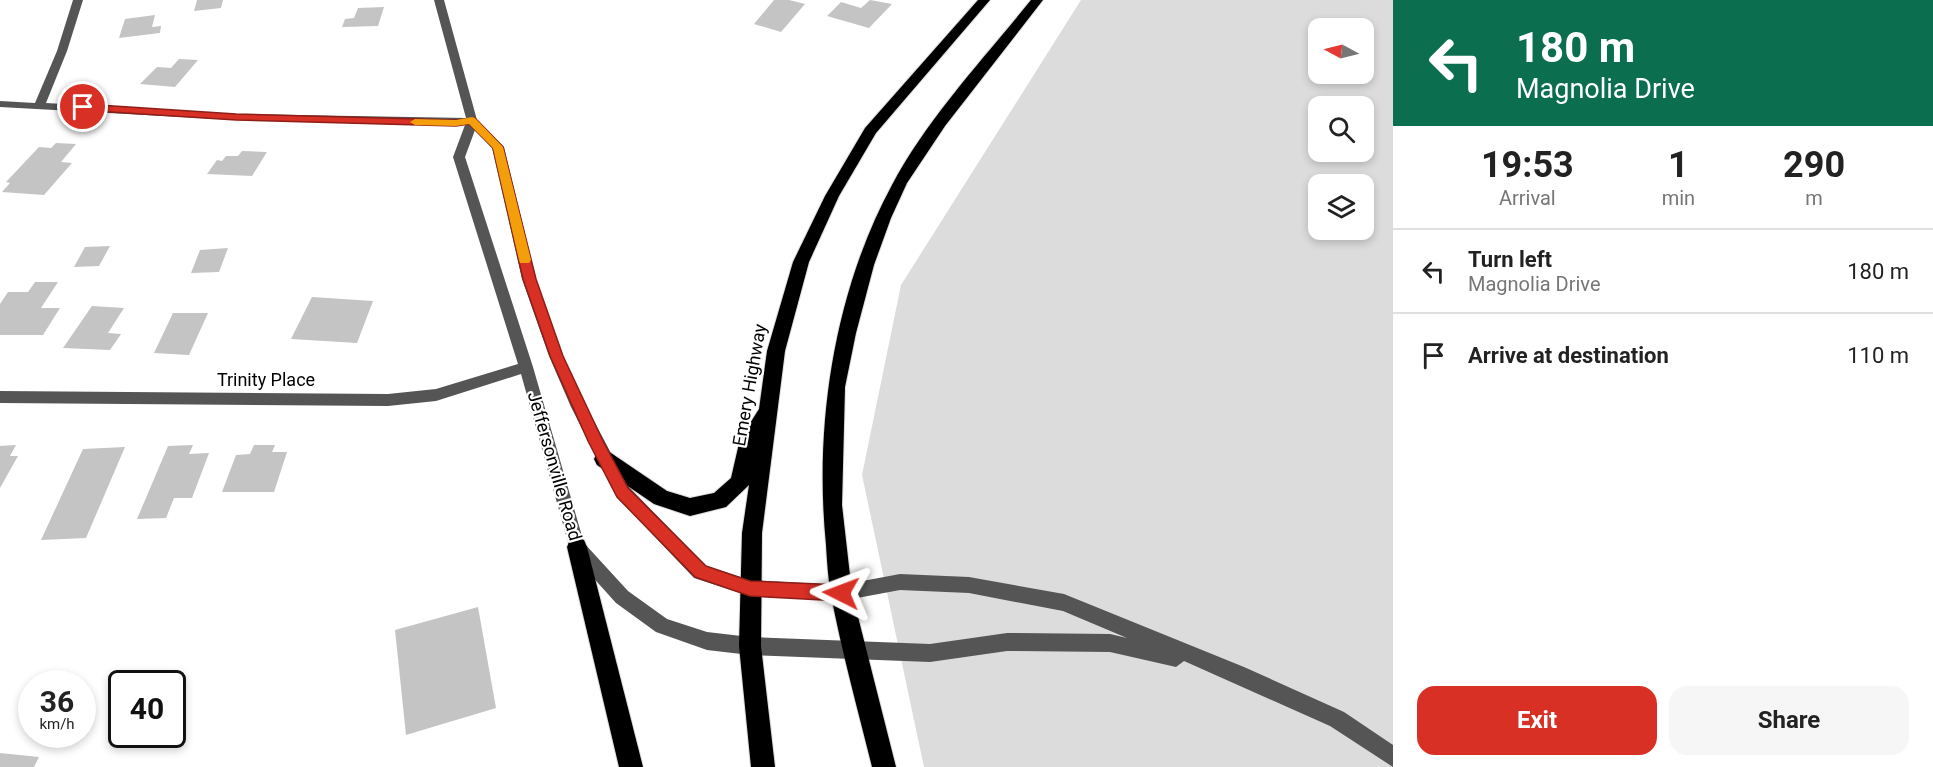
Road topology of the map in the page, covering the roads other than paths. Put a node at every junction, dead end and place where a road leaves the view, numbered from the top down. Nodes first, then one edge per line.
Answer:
1 (78, 0) edge
2 (439, 0) edge
3 (984, 0) edge
4 (1037, 0) edge
5 (0, 104) edge
6 (39, 106) junction
7 (472, 121) junction
8 (526, 367) junction
9 (0, 397) edge
10 (768, 406) junction
11 (604, 459) junction
12 (577, 547) junction
13 (750, 588) junction
14 (841, 593) junction
15 (750, 646) junction
16 (857, 651) junction
17 (1237, 674) junction
18 (1393, 758) edge
19 (631, 767) edge
20 (763, 767) edge
21 (884, 767) edge

1 - 6 street
2 - 7 street, Jeffersonville Road
3 - 10 highway, Emery Highway
4 - 14 highway
5 - 6 street
6 - 7 street
7 - 8 street, Jeffersonville Road
7 - 11 street, Jeffersonville Road
8 - 9 street, Trinity Place
8 - 12 street, Jeffersonville Road
10 - 11 highway
10 - 13 highway, Emery Highway
11 - 13 street, Jeffersonville Road
12 - 15 street, Jeffersonville Road
12 - 19 highway
13 - 14 street, Jeffersonville Road
13 - 15 highway, Emery Highway
14 - 16 highway
14 - 17 street, Jeffersonville Road
15 - 16 street, Jeffersonville Road
15 - 20 highway, Emery Highway
16 - 17 street, Jeffersonville Road
16 - 21 highway
17 - 18 street

